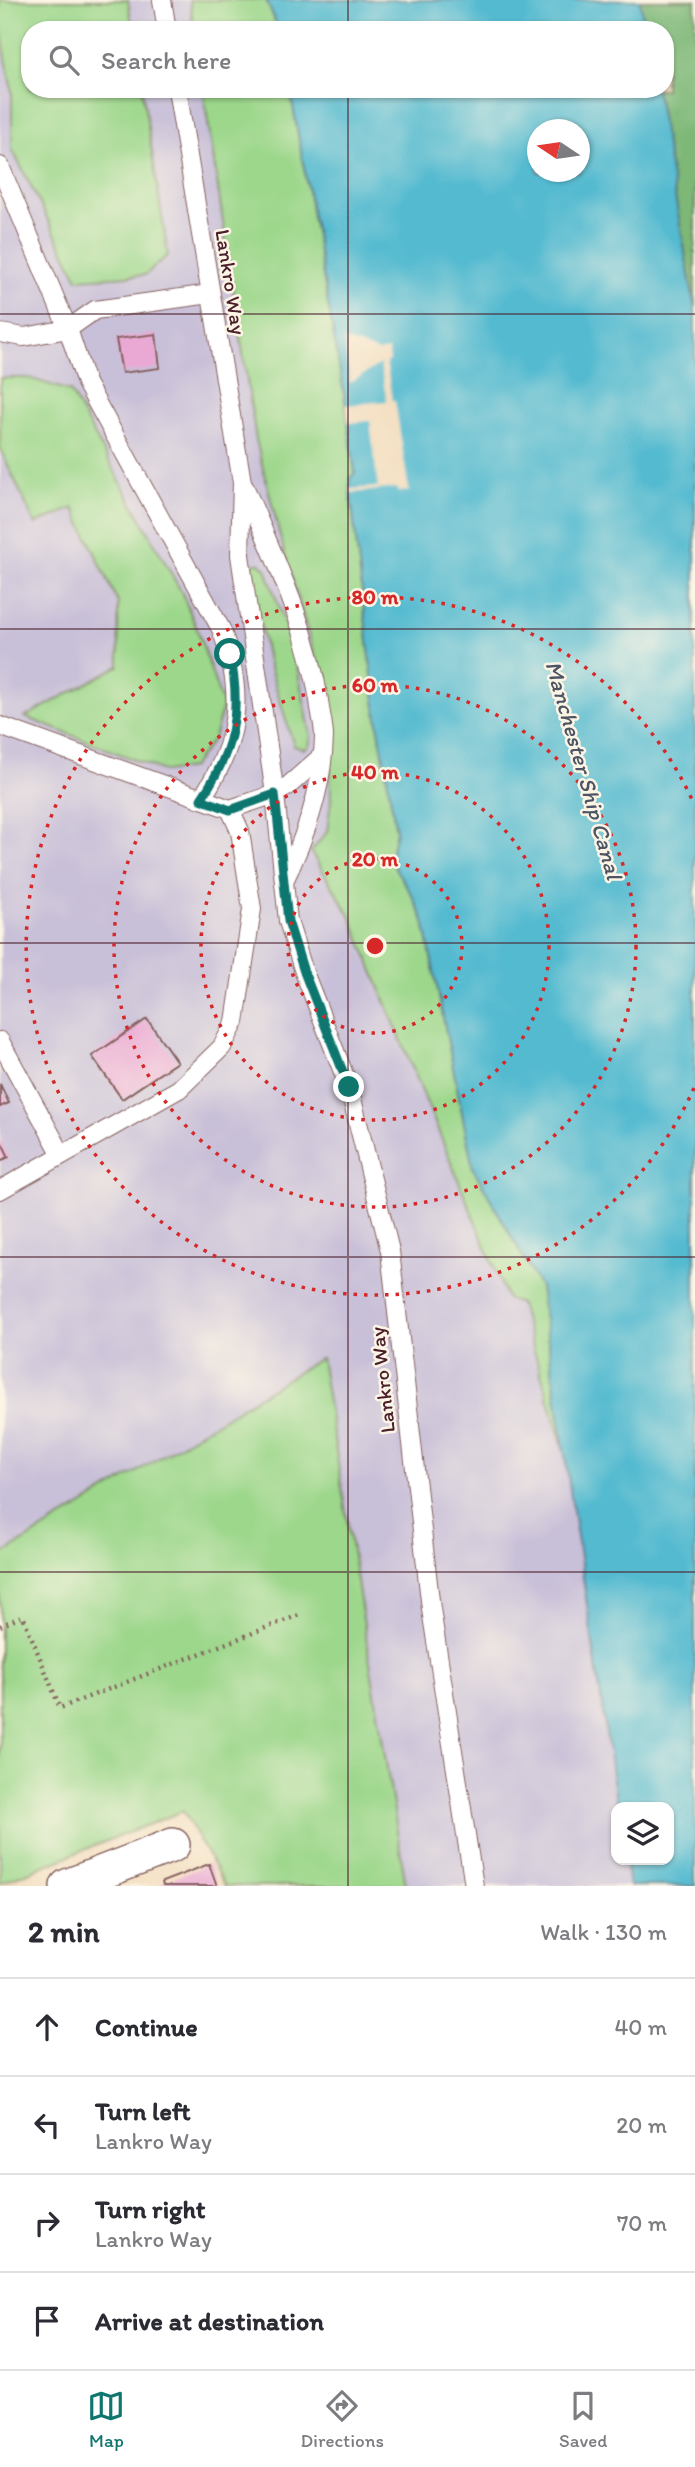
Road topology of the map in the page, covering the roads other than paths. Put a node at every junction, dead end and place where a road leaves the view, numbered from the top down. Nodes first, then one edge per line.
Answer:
1 (162, 0) edge
2 (166, 21) edge
3 (178, 98) edge
4 (0, 166) edge
5 (210, 294) junction
6 (68, 330) junction
7 (0, 333) edge
8 (242, 482) junction
9 (0, 726) edge
10 (323, 756) junction
11 (275, 794) junction
12 (201, 799) junction
13 (230, 810) junction
14 (284, 881) junction
15 (0, 1041) edge
16 (62, 1155) junction
17 (0, 1191) edge
18 (173, 1845) dead end
19 (67, 1886) edge
20 (474, 1886) edge

1 - 2 lane
3 - 5 lane, Lankro Way
4 - 6 lane
5 - 6 lane
5 - 8 lane, Lankro Way
6 - 7 lane
6 - 12 lane
8 - 10 lane, Lankro Way
8 - 11 lane, Lankro Way
9 - 12 lane
10 - 11 lane
10 - 14 lane, Lankro Way
11 - 13 lane
11 - 14 lane, Lankro Way
12 - 13 lane
13 - 16 lane
14 - 20 lane, Lankro Way
15 - 16 lane
16 - 17 lane
18 - 19 street

